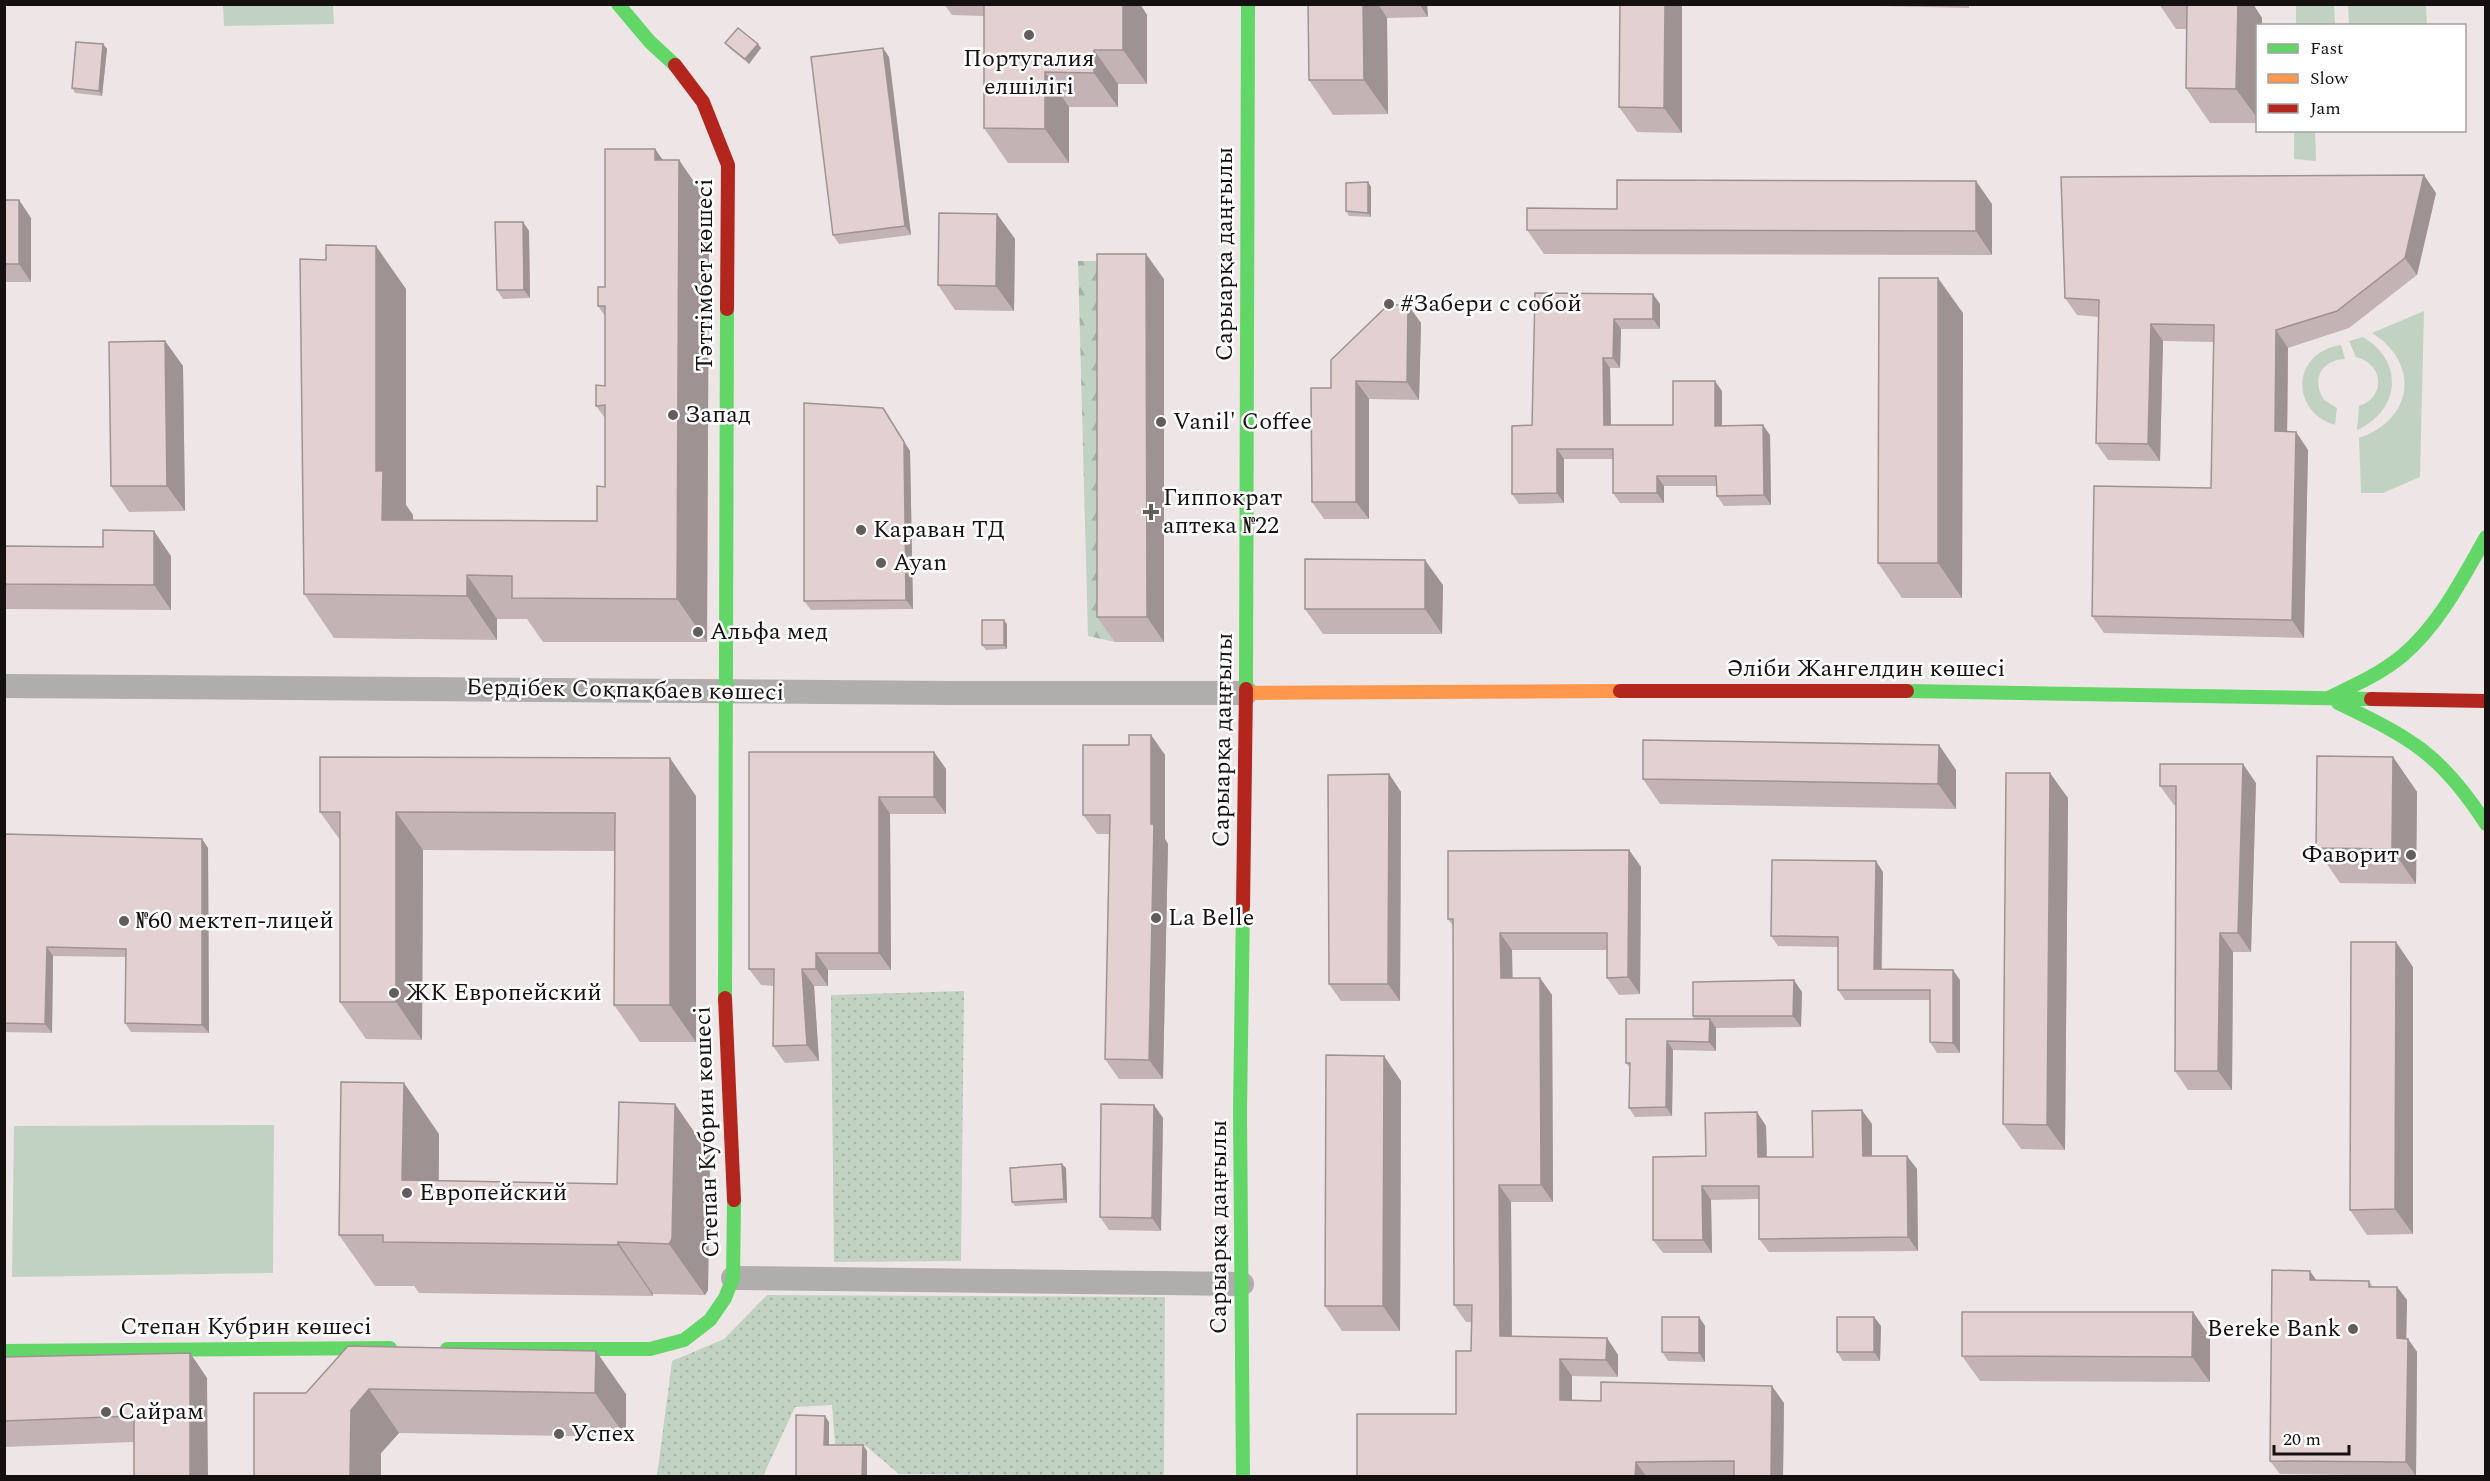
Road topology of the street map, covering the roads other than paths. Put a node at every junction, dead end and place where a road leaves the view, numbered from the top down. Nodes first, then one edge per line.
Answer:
1 (618, 4) edge
2 (1248, 4) edge
3 (2486, 537) edge
4 (4, 686) edge
5 (725, 692) junction
6 (1246, 693) junction
7 (2328, 699) junction
8 (2486, 701) edge
9 (2486, 824) edge
10 (734, 1278) junction
11 (1242, 1284) junction
12 (407, 1348) edge
13 (430, 1348) edge
14 (4, 1351) edge
15 (1243, 1476) edge

1 - 5 street, Тәттімбет көшесі
2 - 6 street, Сарыарқа даңғылы
3 - 7 street
4 - 5 street, Бердібек Соқпақбаев көшесі
5 - 6 street, Бердібек Соқпақбаев көшесі
5 - 10 street, Степан Кубрин көшесі
6 - 7 street, Әліби Жангелдин көшесі
6 - 11 street, Сарыарқа даңғылы
7 - 8 street, Әліби Жангелдин көшесі
7 - 9 street
10 - 11 street
10 - 13 street, Степан Кубрин көшесі
11 - 15 street, Сарыарқа даңғылы
12 - 14 street, Степан Кубрин көшесі

